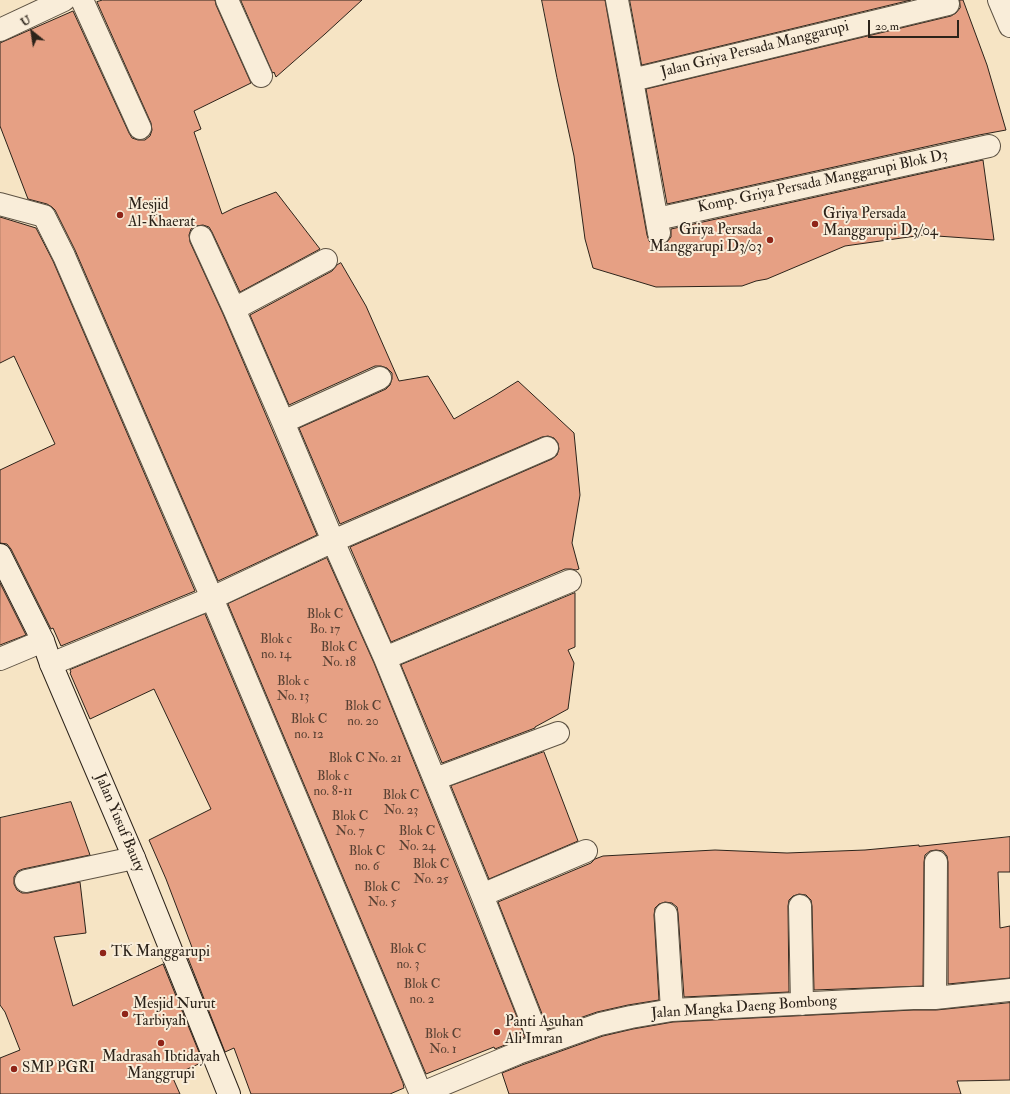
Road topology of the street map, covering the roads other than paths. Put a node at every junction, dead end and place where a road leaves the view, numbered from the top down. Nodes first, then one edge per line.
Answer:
1 (64, 0) edge
2 (82, 0) edge
3 (227, 0) edge
4 (617, 0) edge
5 (999, 0) edge
6 (948, 4) dead end
7 (1010, 26) edge
8 (0, 30) edge
9 (260, 76) dead end
10 (632, 80) junction
11 (140, 128) dead end
12 (989, 146) dead end
13 (0, 204) edge
14 (201, 237) dead end
15 (326, 260) dead end
16 (234, 309) junction
17 (380, 378) dead end
18 (283, 422) junction
19 (547, 448) dead end
20 (333, 542) junction
21 (0, 555) edge
22 (570, 581) dead end
23 (212, 598) junction
24 (43, 641) junction
25 (385, 658) junction
26 (0, 659) edge
27 (51, 664) junction
28 (558, 733) dead end
29 (435, 779) junction
30 (586, 851) dead end
31 (134, 858) junction
32 (936, 862) dead end
33 (26, 881) dead end
34 (482, 894) junction
35 (800, 906) dead end
36 (666, 914) dead end
37 (1010, 990) edge
38 (936, 998) junction
39 (802, 1004) junction
40 (672, 1010) junction
41 (541, 1045) junction
42 (229, 1094) edge
43 (421, 1094) edge

1 - 8 street
2 - 11 street
3 - 9 street
4 - 10 street
5 - 7 street
6 - 10 street, Jalan Griya Persada Manggarupi
10 - 12 street, Komp. Griya Persada Manggarupi Blok D3
13 - 23 street
14 - 16 street
15 - 16 street
16 - 18 street
17 - 18 street
18 - 20 street
19 - 20 street
20 - 23 street
20 - 25 street
21 - 24 street, Jalan Yusuf Bauty
22 - 25 street
23 - 27 street
23 - 43 street
24 - 26 street
24 - 27 street, Jalan Yusuf Bauty
25 - 29 street
27 - 31 street, Jalan Yusuf Bauty
28 - 29 street
29 - 34 street
30 - 34 street
31 - 33 street
31 - 42 street, Jalan Yusuf Bauty
32 - 38 street
34 - 41 street
35 - 39 street
36 - 40 street
37 - 38 street, Jalan Mangka Daeng Bombong
38 - 39 street, Jalan Mangka Daeng Bombong
39 - 40 street, Jalan Mangka Daeng Bombong
40 - 41 street, Jalan Mangka Daeng Bombong
41 - 43 street, Jalan Mangka Daeng Bombong

